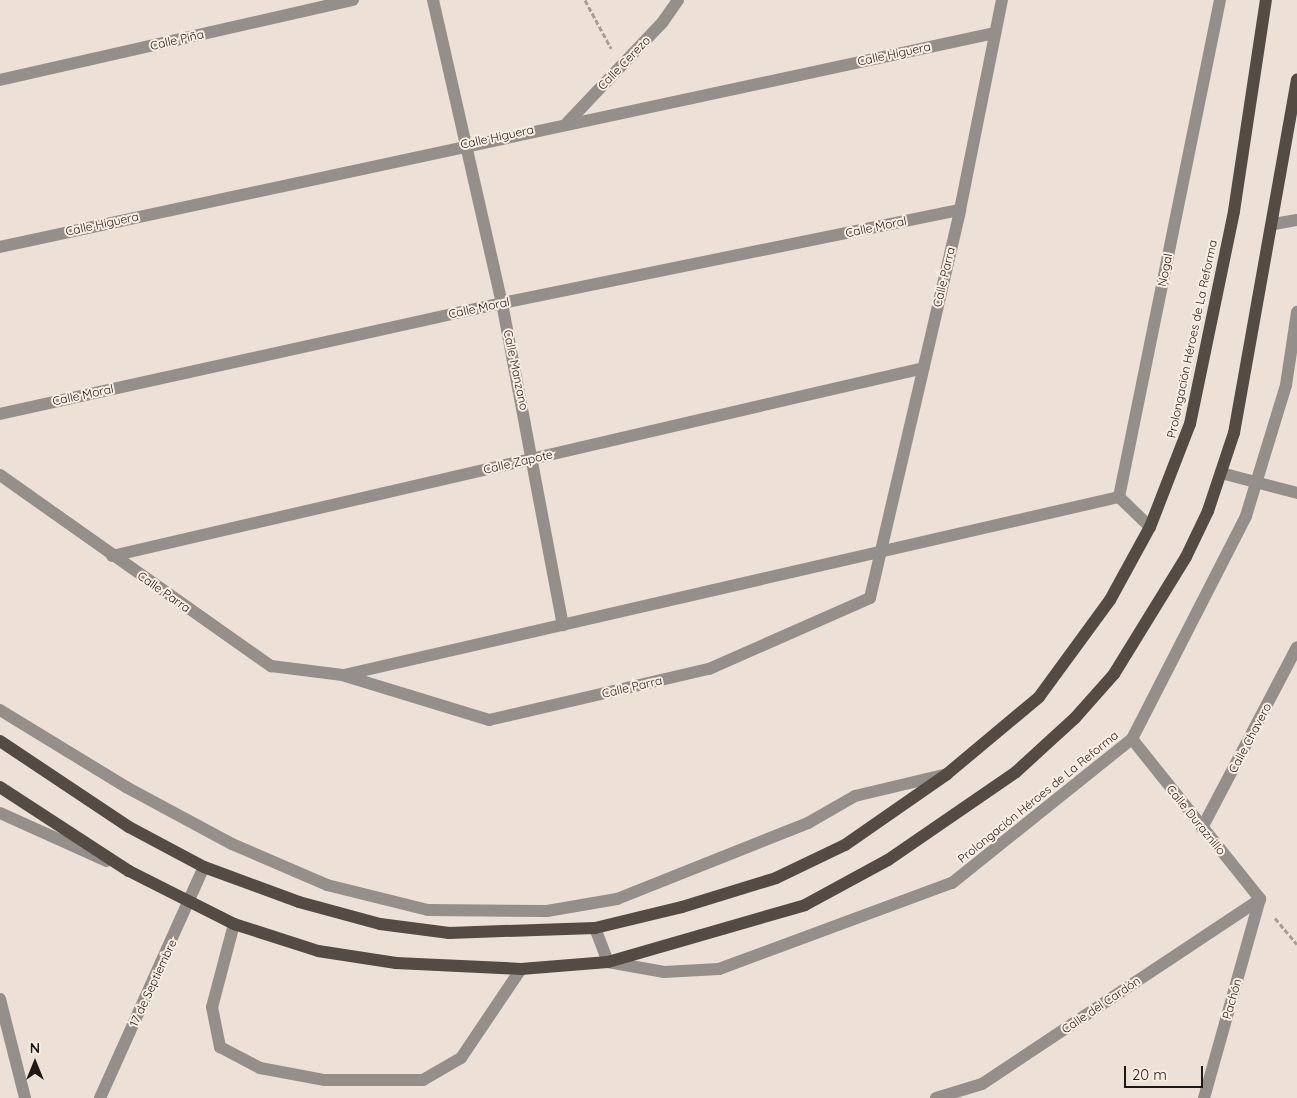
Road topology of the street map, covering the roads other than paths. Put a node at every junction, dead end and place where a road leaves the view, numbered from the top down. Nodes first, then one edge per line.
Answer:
1 (353, 0) edge
2 (433, 0) edge
3 (678, 0) edge
4 (1002, 0) edge
5 (1220, 0) edge
6 (1266, 0) edge
7 (995, 32) junction
8 (0, 80) edge
9 (1297, 80) edge
10 (567, 123) junction
11 (466, 144) junction
12 (960, 210) junction
13 (1297, 220) edge
14 (1274, 224) junction
15 (0, 247) edge
16 (502, 303) junction
17 (1297, 312) edge
18 (924, 368) junction
19 (0, 414) edge
20 (534, 458) junction
21 (1222, 473) junction
22 (0, 475) edge
23 (1256, 481) junction
24 (1297, 493) edge
25 (1119, 497) junction
26 (1150, 527) junction
27 (881, 552) junction
28 (112, 556) junction
29 (563, 625) junction
30 (1297, 647) edge
31 (342, 675) junction
32 (0, 710) edge
33 (1132, 739) junction
34 (0, 741) edge
35 (947, 774) junction
36 (0, 787) edge
37 (0, 814) edge
38 (1202, 828) junction
39 (204, 867) junction
40 (129, 871) junction
41 (1260, 899) junction
42 (189, 903) junction
43 (234, 924) junction
44 (595, 928) junction
45 (608, 962) junction
46 (521, 970) junction
47 (0, 999) edge
48 (973, 1093) edge
49 (25, 1098) edge
50 (100, 1098) edge
51 (936, 1098) edge
52 (1204, 1098) edge

1 - 8 street, Calle Piña
2 - 11 street, Calle Manzano
3 - 10 street, Calle Cerezo
4 - 7 street, Calle Parra
5 - 25 street, Nogal
6 - 26 main road, Prolongación Héroes de La Reforma
7 - 10 street, Calle Higuera
7 - 12 street, Calle Parra
9 - 14 main road, Prolongación Héroes de La Reforma
10 - 11 street, Calle Higuera
11 - 15 street, Calle Higuera
11 - 16 street, Calle Manzano
12 - 16 street, Calle Moral
12 - 18 street, Calle Parra
13 - 14 street
14 - 21 main road, Prolongación Héroes de La Reforma
16 - 19 street, Calle Moral
16 - 20 street, Calle Manzano
17 - 23 street, Prolongación Héroes de La Reforma
18 - 20 street, Calle Zapote
18 - 27 street, Calle Parra
20 - 28 street, Calle Zapote
20 - 29 street, Calle Manzano
21 - 23 street
21 - 45 main road, Prolongación Héroes de La Reforma
22 - 28 street, Calle Parra
23 - 24 street
23 - 33 street, Prolongación Héroes de La Reforma
25 - 26 street
25 - 27 street, Calle Parra
26 - 35 main road, Prolongación Héroes de La Reforma
27 - 29 street, Calle Parra
27 - 31 street, Calle Parra
28 - 31 street, Calle Parra
29 - 31 street, Calle Parra
30 - 38 street, Calle Chavero
32 - 35 street
33 - 38 street, Calle Duraznillo
33 - 45 street, Prolongación Héroes de La Reforma
34 - 39 main road, Prolongación Héroes de La Reforma
35 - 44 main road, Prolongación Héroes de La Reforma
36 - 40 main road, Prolongación Héroes de La Reforma
37 - 40 street
38 - 41 street, Calle Duraznillo
39 - 42 street, 17 de Septiembre
39 - 44 main road, Prolongación Héroes de La Reforma
40 - 42 main road, Prolongación Héroes de La Reforma
41 - 48 street, Calle del Cardón
41 - 52 street, Pachón
42 - 43 main road, Prolongación Héroes de La Reforma
42 - 50 street, 17 de Septiembre
43 - 46 main road, Prolongación Héroes de La Reforma
43 - 46 street
44 - 45 street
45 - 46 main road, Prolongación Héroes de La Reforma
47 - 49 street
48 - 51 street, Calle del Cardón

